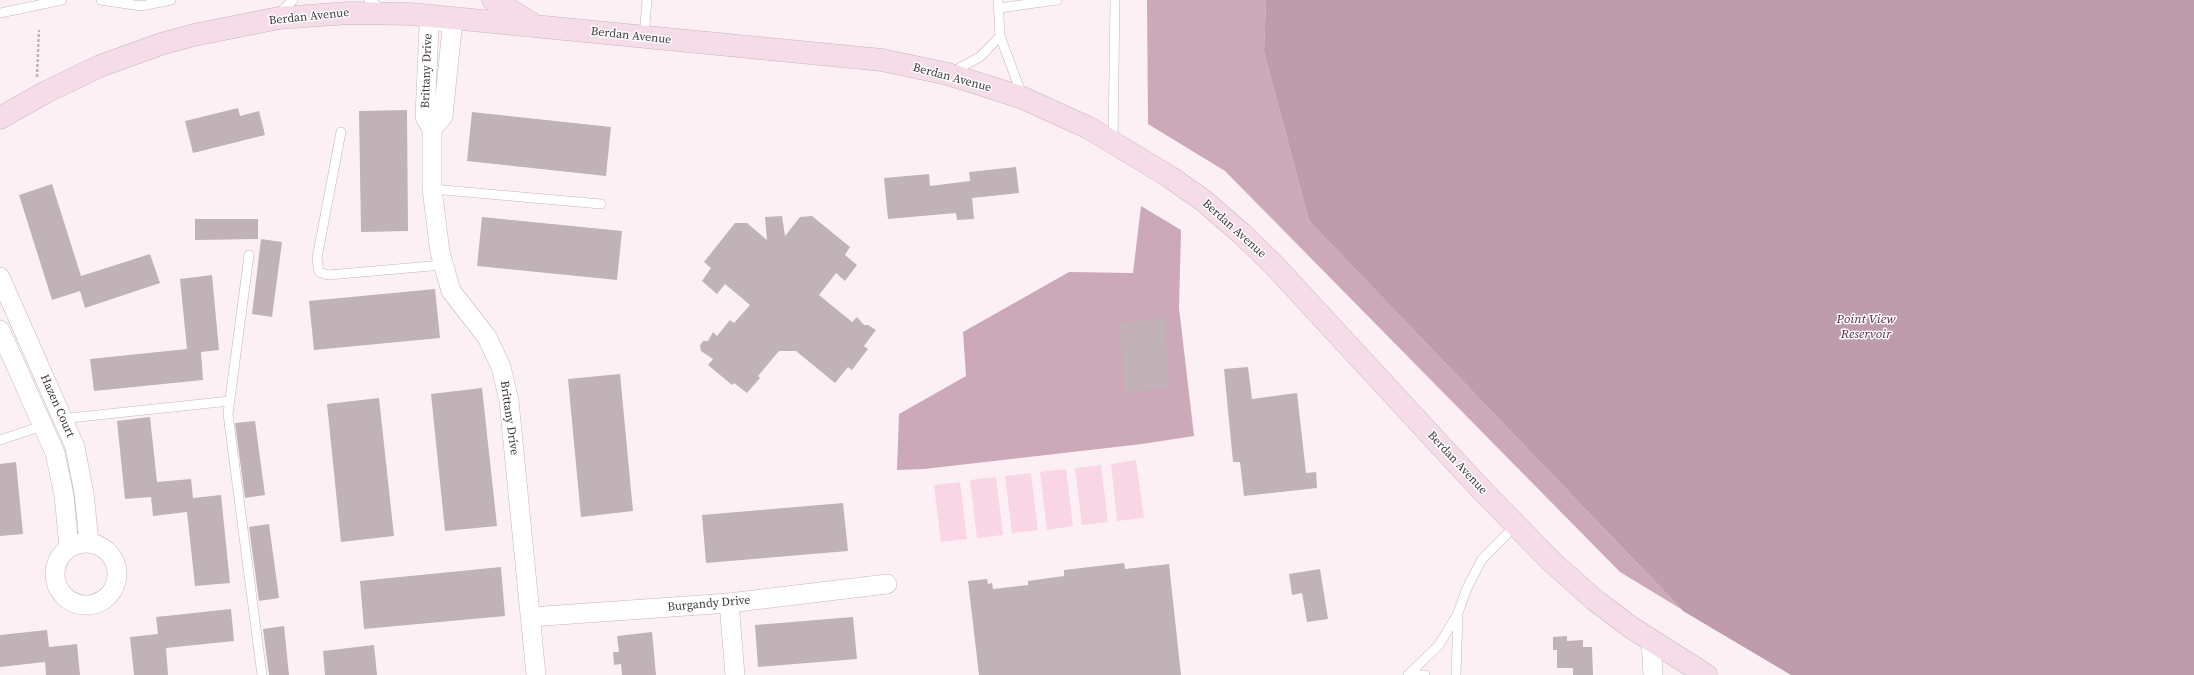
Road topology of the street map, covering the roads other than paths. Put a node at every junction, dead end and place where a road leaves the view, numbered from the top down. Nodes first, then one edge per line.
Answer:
1 (62, 0) edge
2 (101, 0) edge
3 (171, 0) edge
4 (293, 0) edge
5 (369, 0) edge
6 (493, 0) edge
7 (647, 0) edge
8 (1057, 0) edge
9 (1116, 0) edge
10 (999, 4) edge
11 (441, 8) edge
12 (0, 13) edge
13 (387, 13) junction
14 (270, 20) junction
15 (536, 26) junction
16 (1000, 36) junction
17 (644, 37) junction
18 (948, 74) junction
19 (1023, 98) junction
20 (0, 118) edge
21 (341, 132) dead end
22 (1113, 142) junction
23 (432, 189) junction
24 (601, 204) dead end
25 (249, 255) dead end
26 (443, 265) junction
27 (0, 277) edge
28 (0, 330) edge
29 (230, 401) junction
30 (62, 419) junction
31 (42, 426) junction
32 (0, 440) edge
33 (1516, 525) junction
34 (89, 542) junction
35 (69, 547) junction
36 (887, 584) dead end
37 (729, 603) junction
38 (1458, 613) junction
39 (530, 617) junction
40 (1651, 641) junction
41 (262, 675) edge
42 (536, 675) edge
43 (735, 675) edge
44 (1408, 675) edge
45 (1425, 675) edge
46 (1456, 675) edge
47 (1653, 675) edge
48 (1706, 675) edge

1 - 12 lane
2 - 3 lane
4 - 14 lane
5 - 13 lane
6 - 15 main road
7 - 17 lane
8 - 10 lane
9 - 22 lane
10 - 16 lane
11 - 13 main road, Berdan Avenue
11 - 15 main road, Berdan Avenue
11 - 23 street, Brittany Drive
13 - 14 main road, Berdan Avenue
14 - 20 main road, Berdan Avenue
15 - 17 main road, Berdan Avenue
16 - 18 lane
16 - 19 lane
17 - 18 main road, Berdan Avenue
18 - 19 main road, Berdan Avenue
19 - 22 main road, Berdan Avenue
21 - 26 lane
22 - 33 main road, Berdan Avenue
23 - 24 lane
23 - 26 street, Brittany Drive
25 - 29 lane
26 - 39 street, Brittany Drive
27 - 30 street, Hazen Court
28 - 31 street, Hazen Court
29 - 30 lane
29 - 41 lane
30 - 31 lane
30 - 34 street, Hazen Court
31 - 32 lane
31 - 35 street, Hazen Court
33 - 38 lane
33 - 40 main road, Berdan Avenue
34 - 35 street
34 - 35 street
36 - 37 street, Burgandy Drive
37 - 39 street, Burgandy Drive
37 - 43 street
38 - 44 lane
38 - 46 lane
39 - 42 street, Brittany Drive
40 - 47 street
40 - 48 main road, Berdan Avenue
44 - 45 lane

